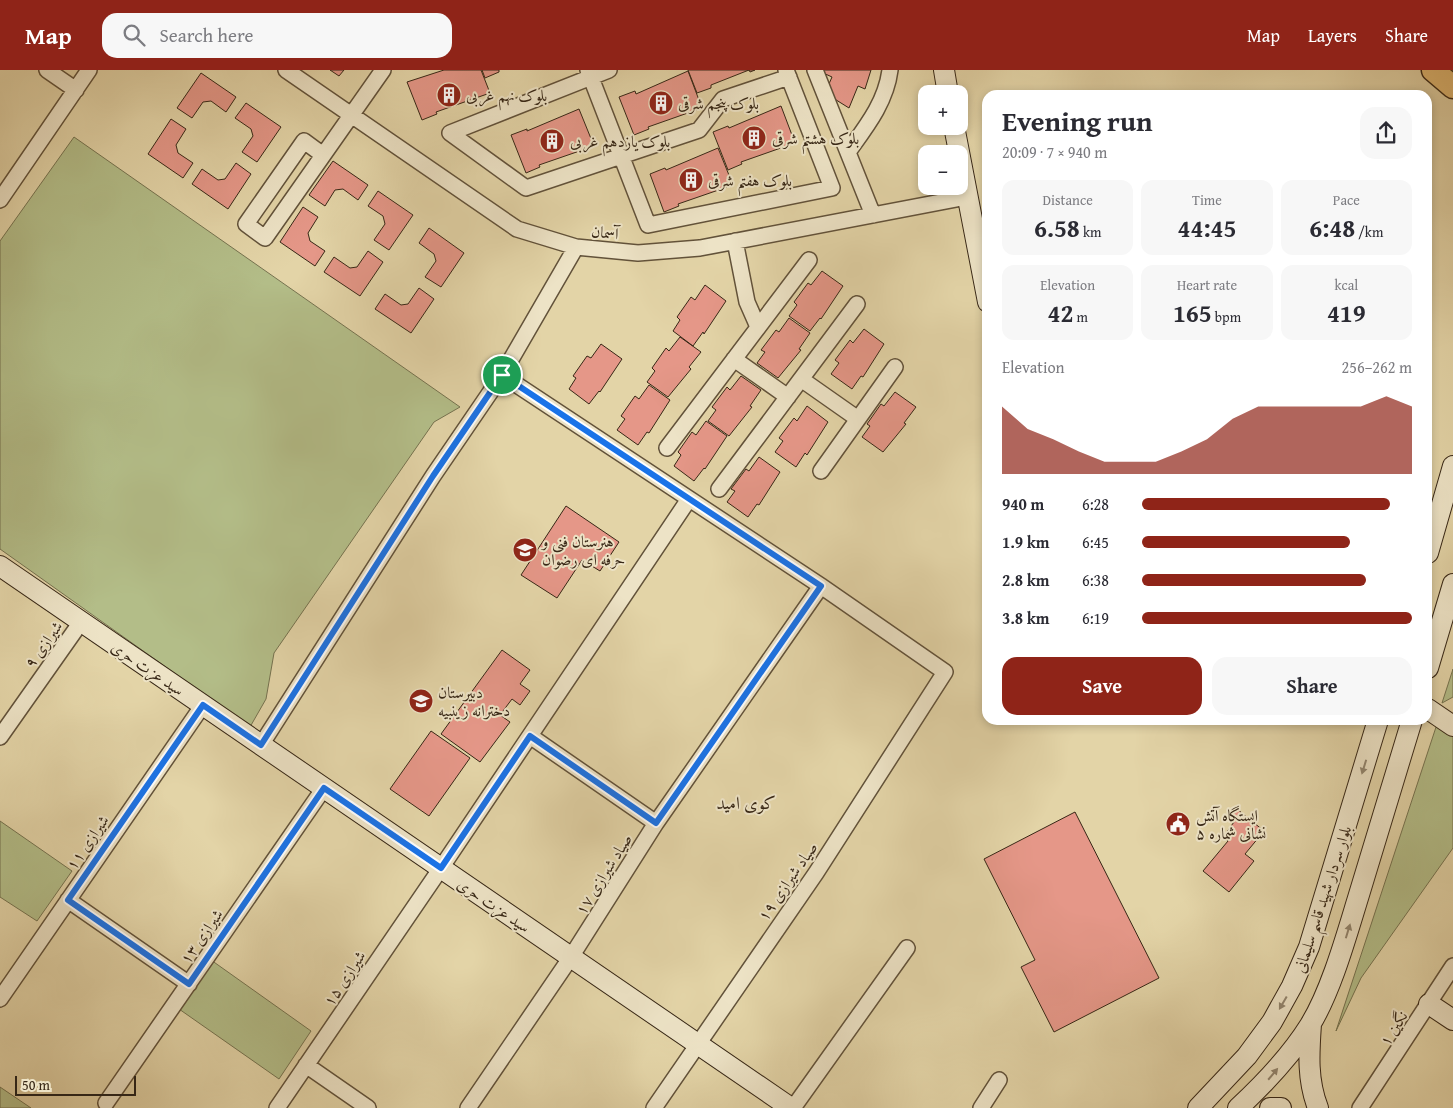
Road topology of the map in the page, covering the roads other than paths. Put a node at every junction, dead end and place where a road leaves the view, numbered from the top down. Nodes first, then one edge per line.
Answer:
1 (47, 70) edge
2 (90, 70) edge
3 (286, 70) edge
4 (383, 70) edge
5 (609, 70) edge
6 (815, 70) edge
7 (890, 70) edge
8 (944, 70) edge
9 (1433, 70) edge
10 (590, 74) edge
11 (788, 74) edge
12 (946, 85) edge
13 (1453, 87) edge
14 (76, 90) junction
15 (351, 115) junction
16 (956, 135) edge
17 (848, 152) junction
18 (323, 154) junction
19 (622, 156) junction
20 (967, 197) junction
21 (0, 200) edge
22 (872, 215) junction
23 (735, 241) junction
24 (576, 247) junction
25 (809, 260) dead end
26 (982, 272) edge
27 (857, 304) dead end
28 (758, 327) junction
29 (734, 359) junction
30 (895, 367) dead end
31 (502, 375) junction
32 (801, 379) junction
33 (788, 397) junction
34 (858, 419) junction
35 (667, 448) dead end
36 (1453, 466) edge
37 (821, 471) dead end
38 (719, 489) dead end
39 (688, 499) junction
40 (1432, 539) edge
41 (0, 566) edge
42 (1453, 584) edge
43 (821, 586) junction
44 (81, 622) junction
45 (1432, 655) edge
46 (203, 705) junction
47 (1432, 712) edge
48 (1376, 725) edge
49 (1410, 725) edge
50 (1453, 726) edge
51 (530, 736) junction
52 (0, 737) edge
53 (261, 745) junction
54 (324, 788) junction
55 (656, 823) junction
56 (441, 868) junction
57 (68, 900) junction
58 (906, 948) dead end
59 (571, 957) junction
60 (1453, 966) edge
61 (189, 984) junction
62 (0, 999) edge
63 (1429, 1004) junction
64 (1453, 1020) edge
65 (1311, 1024) junction
66 (697, 1045) junction
67 (306, 1065) junction
68 (999, 1080) dead end
69 (106, 1103) dead end
70 (276, 1108) edge
71 (368, 1108) edge
72 (468, 1108) edge
73 (654, 1108) edge
74 (792, 1108) edge
75 (980, 1108) edge
76 (1198, 1108) edge
77 (1238, 1108) edge
78 (1270, 1108) edge
79 (1281, 1108) edge
80 (1318, 1108) edge
81 (1360, 1108) edge

1 - 14 street
2 - 14 street
3 - 15 street, آسمان
4 - 15 street
5 - 10 street
6 - 17 street
7 - 17 street
8 - 12 street
9 - 13 main road
10 - 19 street
10 - 19 street
11 - 19 street
11 - 19 street
14 - 21 street
15 - 18 street
15 - 24 street, آسمان
16 - 20 street
17 - 22 street
18 - 18 street
20 - 22 street, آسمان
20 - 26 street
22 - 23 street, آسمان
23 - 24 street, آسمان
23 - 28 street
24 - 31 street
25 - 28 street
27 - 32 street
28 - 29 street
29 - 33 street
29 - 35 street
30 - 34 street
31 - 39 street
31 - 53 street
32 - 33 street
32 - 34 street
33 - 38 street
34 - 37 street
36 - 40 street
39 - 43 street
39 - 51 street, شیرازی ۱۵
41 - 44 street, سید عزت حری
42 - 45 street
43 - 55 street, صیاد شیرازی ۱۷
43 - 66 street, صیاد شیرازی ۱۹
44 - 46 street, سید عزت حری
44 - 52 street, شیرازی ۹
46 - 53 street, سید عزت حری
46 - 57 street, شیرازی ۱۱
47 - 50 street
48 -> 76 street, بلوار سردار شهید قاسم سلیمانی
65 -> 49 street, بلوار سردار شهید قاسم سلیمانی
51 - 55 street
51 - 56 street, شیرازی ۱۵
53 - 54 street, سید عزت حری
54 - 56 street, سید عزت حری
54 - 61 street, شیرازی ۱۳
55 - 59 street, صیاد شیرازی ۱۷
56 - 59 street, سید عزت حری
56 - 67 street, شیرازی ۱۵
57 - 61 street
57 - 62 street, شیرازی ۱۱
58 - 74 street
59 - 66 street, سید عزت حری
59 - 72 street, صیاد شیرازی ۱۷
60 - 63 street, نگین ۱
61 - 69 street, شیرازی ۱۳
63 - 64 street
63 - 81 street, نگین ۱
77 -> 65 street, بلوار سردار شهید قاسم سلیمانی
65 - 80 street
66 - 73 street, صیاد شیرازی ۱۹
66 - 74 street, سید عزت حری
67 - 70 street, شیرازی ۱۵
67 - 71 street
68 - 75 street
78 - 79 street

